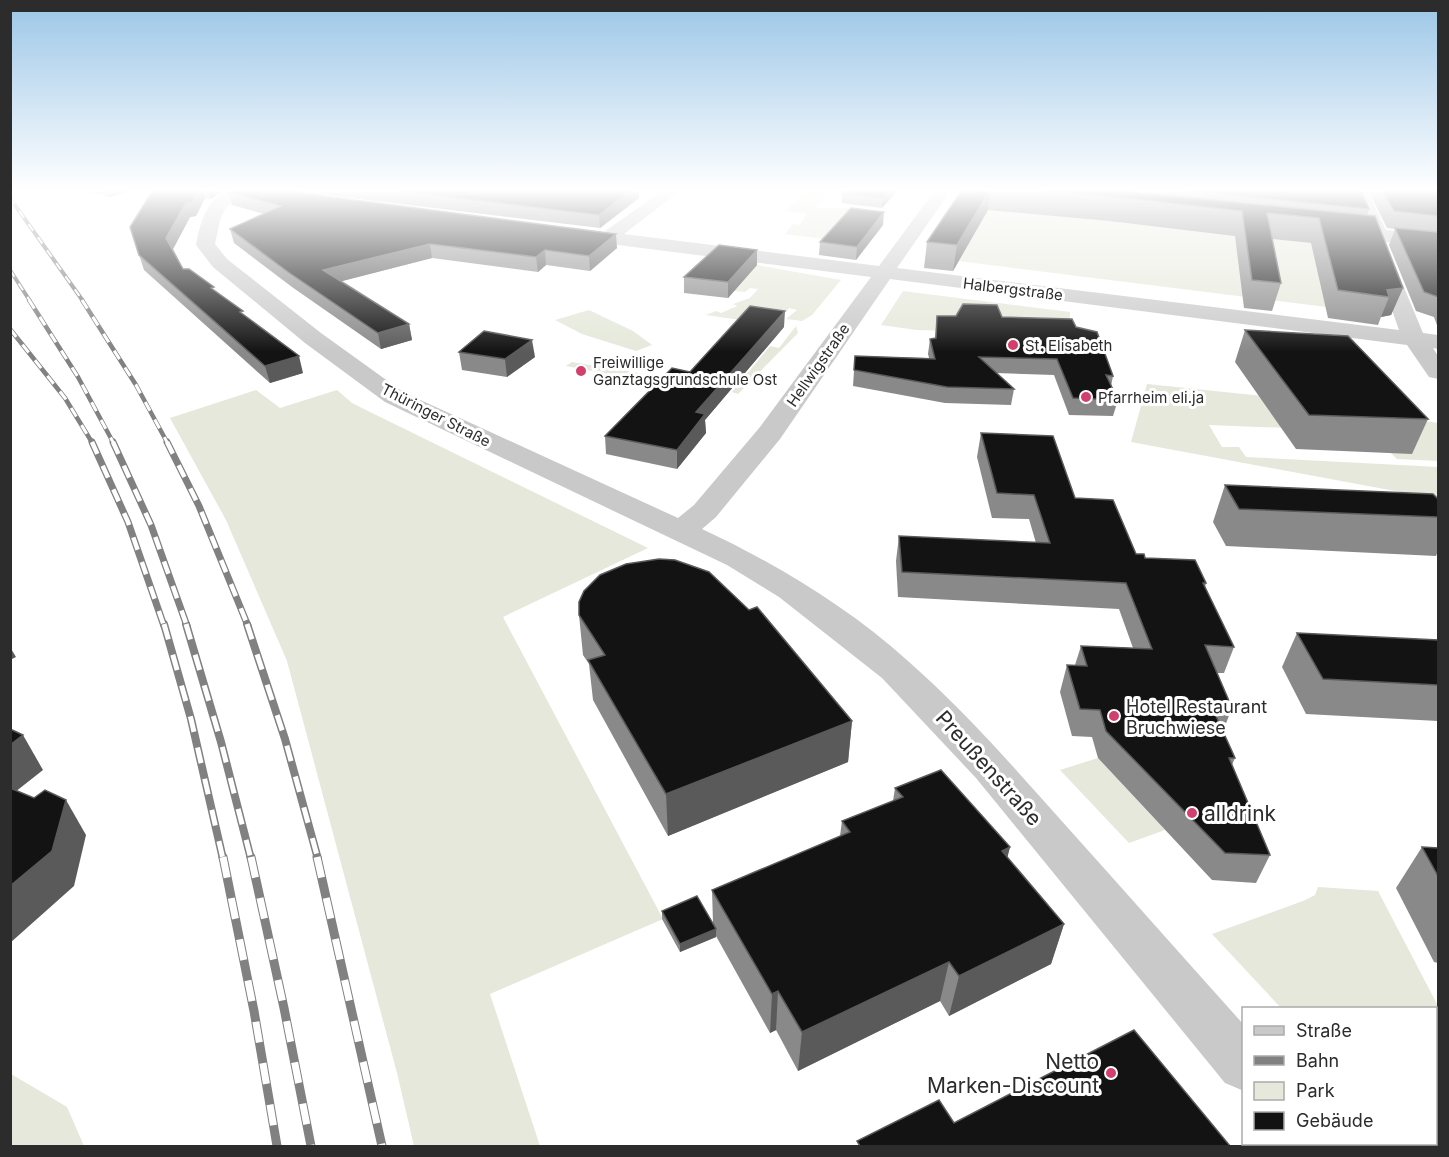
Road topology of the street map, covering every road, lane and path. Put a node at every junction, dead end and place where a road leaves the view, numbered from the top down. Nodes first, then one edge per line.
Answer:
1 (205, 244) edge
2 (220, 244) edge
3 (653, 244) edge
4 (903, 244) edge
5 (1377, 244) edge
6 (216, 256) junction
7 (882, 273) junction
8 (1414, 339) junction
9 (1438, 342) edge
10 (1438, 372) edge
11 (682, 531) junction
12 (1242, 1063) edge

1 - 6 street, Thüringer Straße
2 - 6 street
3 - 7 street, Halbergstraße
4 - 7 street, Hellwigstraße
5 - 8 street
6 - 11 street, Thüringer Straße
7 - 8 street, Halbergstraße
7 - 11 street, Hellwigstraße
8 - 9 street, Halbergstraße
8 - 10 street
11 - 12 street, Preußenstraße

